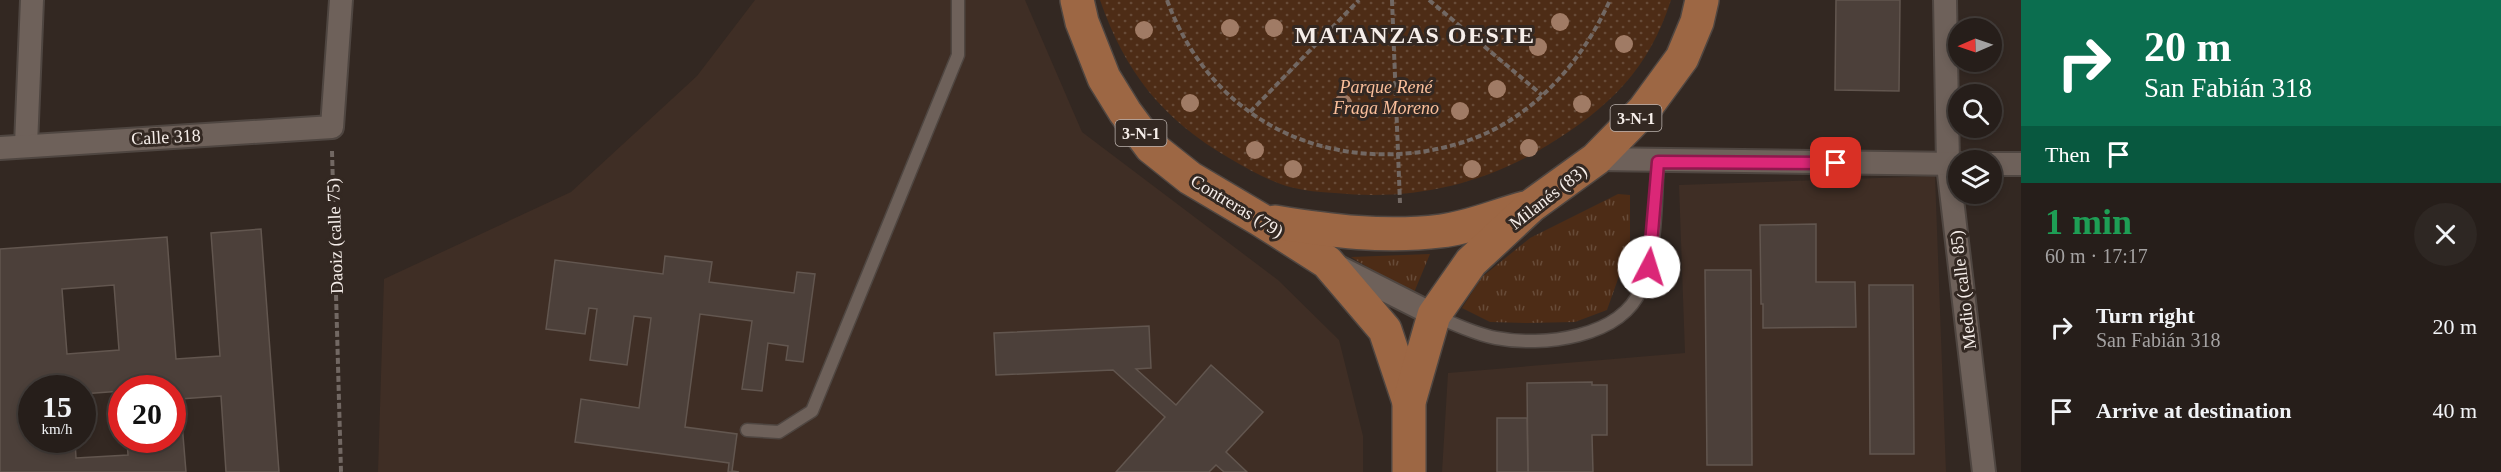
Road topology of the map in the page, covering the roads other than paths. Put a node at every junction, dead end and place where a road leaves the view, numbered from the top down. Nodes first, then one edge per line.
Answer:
1 (32, 0) edge
2 (341, 0) edge
3 (958, 0) edge
4 (1077, 0) edge
5 (1702, 0) edge
6 (1945, 0) edge
7 (26, 145) junction
8 (0, 148) edge
9 (1952, 150) edge
10 (1596, 159) junction
11 (1658, 162) junction
12 (1948, 164) edge
13 (2002, 164) edge
14 (2021, 164) edge
15 (1957, 204) edge
16 (1531, 206) junction
17 (1262, 220) junction
18 (1327, 262) junction
19 (1434, 315) junction
20 (1409, 402) junction
21 (747, 430) dead end
22 (1409, 472) edge
23 (1984, 472) edge

1 - 7 street
2 - 7 street, Calle 318
3 - 21 lane
4 - 17 main road, Contreras (79) / 3-N-1
5 - 10 main road, Milanés (83) / 3-N-1
6 - 9 street, Medio (calle 85)
7 - 8 street, Calle 318
10 - 11 street
10 - 16 main road, Milanés (83) / 3-N-1
11 - 12 street
11 - 19 lane
13 - 14 street
15 - 23 street, Medio (calle 85)
16 - 17 main road
16 - 19 main road, Milanés (83) / 3-N-1
17 - 18 main road, Contreras (79) / 3-N-1
18 - 19 street
18 - 20 main road, Contreras (79) / 3-N-1
19 - 20 main road, Milanés (83) / 3-N-1
20 - 22 main road, 3-N-1

